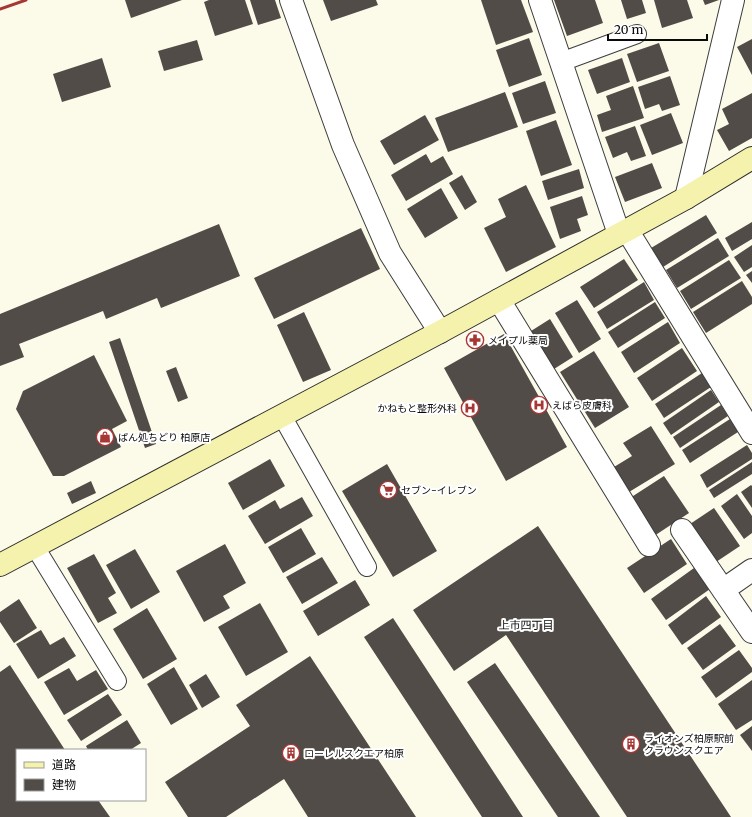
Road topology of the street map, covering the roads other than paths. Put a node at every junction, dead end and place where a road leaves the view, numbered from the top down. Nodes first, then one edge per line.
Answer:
1 (291, 0) edge
2 (540, 0) edge
3 (733, 0) edge
4 (637, 34) dead end
5 (561, 62) junction
6 (752, 158) edge
7 (686, 198) junction
8 (623, 232) junction
9 (499, 300) junction
10 (440, 332) junction
11 (282, 416) junction
12 (752, 433) edge
13 (682, 530) dead end
14 (650, 544) dead end
15 (35, 547) junction
16 (0, 565) edge
17 (368, 567) dead end
18 (752, 570) edge
19 (723, 590) junction
20 (752, 632) edge
21 (117, 680) dead end

1 - 10 street
2 - 5 street
3 - 7 street
4 - 5 lane
5 - 8 street
6 - 7 street
7 - 8 street
8 - 9 street
8 - 12 street
9 - 10 street
9 - 14 street
10 - 11 street
11 - 15 street
11 - 17 lane
13 - 19 street
15 - 16 street
15 - 21 lane
18 - 19 street
19 - 20 street

